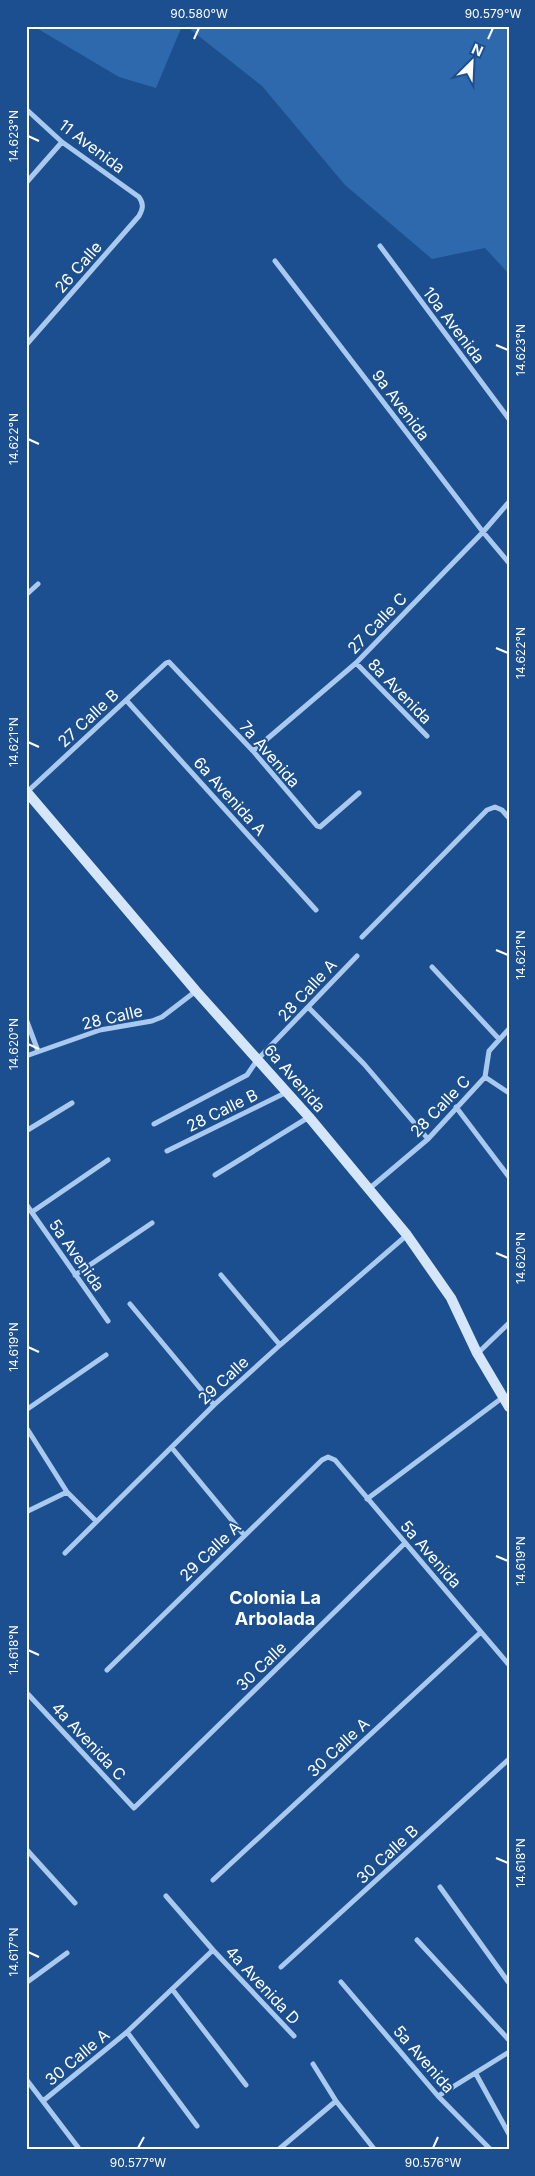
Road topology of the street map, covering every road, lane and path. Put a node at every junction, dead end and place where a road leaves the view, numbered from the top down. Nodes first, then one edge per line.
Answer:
1 (26, 109) edge
2 (62, 142) junction
3 (26, 183) edge
4 (143, 203) joint
5 (380, 246) dead end
6 (275, 261) dead end
7 (26, 345) edge
8 (509, 419) edge
9 (509, 502) edge
10 (483, 532) junction
11 (509, 563) edge
12 (38, 584) dead end
13 (26, 595) edge
14 (166, 663) joint
15 (356, 663) junction
16 (126, 700) junction
17 (427, 736) dead end
18 (253, 751) junction
19 (26, 792) edge
20 (358, 793) dead end
21 (509, 818) edge
22 (316, 910) dead end
23 (362, 937) dead end
24 (357, 956) dead end
25 (432, 967) dead end
26 (196, 991) junction
27 (309, 1008) junction
28 (26, 1019) edge
29 (509, 1029) edge
30 (499, 1039) junction
31 (38, 1051) junction
32 (26, 1056) edge
33 (258, 1059) junction
34 (485, 1077) junction
35 (287, 1092) junction
36 (509, 1093) edge
37 (72, 1103) dead end
38 (456, 1107) junction
39 (309, 1117) junction
40 (154, 1124) dead end
41 (26, 1131) edge
42 (428, 1139) junction
43 (167, 1151) dead end
44 (108, 1160) dead end
45 (215, 1175) dead end
46 (509, 1177) edge
47 (370, 1188) junction
48 (26, 1204) edge
49 (32, 1212) junction
50 (152, 1223) dead end
51 (407, 1235) junction
52 (75, 1275) junction
53 (221, 1275) dead end
54 (130, 1304) dead end
55 (108, 1321) dead end
56 (509, 1323) edge
57 (280, 1345) junction
58 (477, 1353) junction
59 (106, 1356) dead end
60 (502, 1398) junction
61 (214, 1405) junction
62 (509, 1407) edge
63 (26, 1410) edge
64 (26, 1427) edge
65 (172, 1448) junction
66 (335, 1460) joint
67 (67, 1492) junction
68 (367, 1499) junction
69 (26, 1512) edge
70 (96, 1521) junction
71 (244, 1535) junction
72 (405, 1543) junction
73 (65, 1553) dead end
74 (481, 1632) junction
75 (509, 1665) edge
76 (107, 1670) dead end
77 (26, 1692) edge
78 (509, 1759) edge
79 (134, 1808) joint
80 (26, 1849) edge
81 (213, 1880) dead end
82 (440, 1887) dead end
83 (166, 1896) dead end
84 (75, 1903) dead end
85 (417, 1940) dead end
86 (213, 1950) junction
87 (67, 1953) dead end
88 (281, 1967) dead end
89 (26, 1982) edge
90 (341, 1982) dead end
91 (509, 1983) edge
92 (172, 1989) junction
93 (127, 2032) junction
94 (294, 2036) dead end
95 (509, 2040) edge
96 (509, 2052) edge
97 (313, 2064) dead end
98 (476, 2074) junction
99 (26, 2079) edge
100 (246, 2085) dead end
101 (438, 2096) junction
102 (336, 2100) junction
103 (43, 2101) junction
104 (197, 2126) dead end
105 (509, 2134) edge
106 (80, 2150) edge
107 (278, 2150) edge
108 (375, 2150) edge
109 (491, 2150) edge

1 - 2 street, 11 Avenida
2 - 3 street
2 - 4 street, 11 Avenida
4 - 7 street, 26 Calle
5 - 8 street, 10a Avenida
6 - 10 street, 9a Avenida
9 - 10 street, 27 Calle C
10 - 11 street, 9a Avenida
10 - 15 street, 27 Calle C
12 - 13 street
14 - 16 street, 27 Calle B
14 - 18 street, 7a Avenida
15 - 17 street, 8a Avenida
15 - 18 street, 27 Calle C
16 - 19 street, 27 Calle B
16 - 22 street, 6a Avenida A
18 - 20 street, 7a Avenida
19 - 26 street, 6a Avenida
21 - 23 street
24 - 27 street, 28 Calle A
25 - 30 street
26 - 31 street, 28 Calle
26 - 33 street, 6a Avenida
27 - 33 street, 28 Calle A
27 - 42 street
28 - 31 street
29 - 30 street, 28 Calle C
30 - 34 street, 28 Calle C
31 - 32 street, 28 Calle
33 - 35 street, 6a Avenida
33 - 40 street, 28 Calle A
34 - 36 street
34 - 38 street, 28 Calle C
35 - 39 street, 6a Avenida
35 - 43 street, 28 Calle B
37 - 41 street
38 - 42 street, 28 Calle C
38 - 46 street
39 - 45 street
39 - 47 street, 6a Avenida
42 - 47 street, 28 Calle C
44 - 49 street
47 - 51 street, 6a Avenida
48 - 49 street, 5a Avenida
49 - 52 street, 5a Avenida
50 - 52 street
51 - 57 street, 29 Calle
51 - 58 street, 6a Avenida
52 - 55 street, 5a Avenida
53 - 57 street
54 - 61 street
56 - 58 street
57 - 61 street, 29 Calle
58 - 60 street, 6a Avenida
59 - 63 street
60 - 62 street, 6a Avenida
60 - 68 street
61 - 65 street, 29 Calle
64 - 67 street
65 - 70 street, 29 Calle
65 - 71 street
66 - 68 street, 5a Avenida
66 - 71 street, 29 Calle A
67 - 69 street
67 - 70 street
68 - 72 street, 5a Avenida
70 - 73 street, 29 Calle
71 - 76 street, 29 Calle A
72 - 74 street, 5a Avenida
72 - 79 street, 30 Calle
74 - 75 street, 5a Avenida
74 - 81 street, 30 Calle A
77 - 79 street, 4a Avenida C
78 - 88 street, 30 Calle B
80 - 84 street
82 - 91 street
83 - 86 street, 4a Avenida D
85 - 95 street
86 - 92 street, 30 Calle A
86 - 94 street, 4a Avenida D
87 - 89 street
90 - 101 street, 5a Avenida
92 - 93 street, 30 Calle A
92 - 100 street
93 - 103 street, 30 Calle A
93 - 104 street
96 - 98 street
97 - 102 street
98 - 101 street
98 - 105 street
99 - 103 street
101 - 109 street, 5a Avenida
102 - 107 street
102 - 108 street
103 - 106 street

